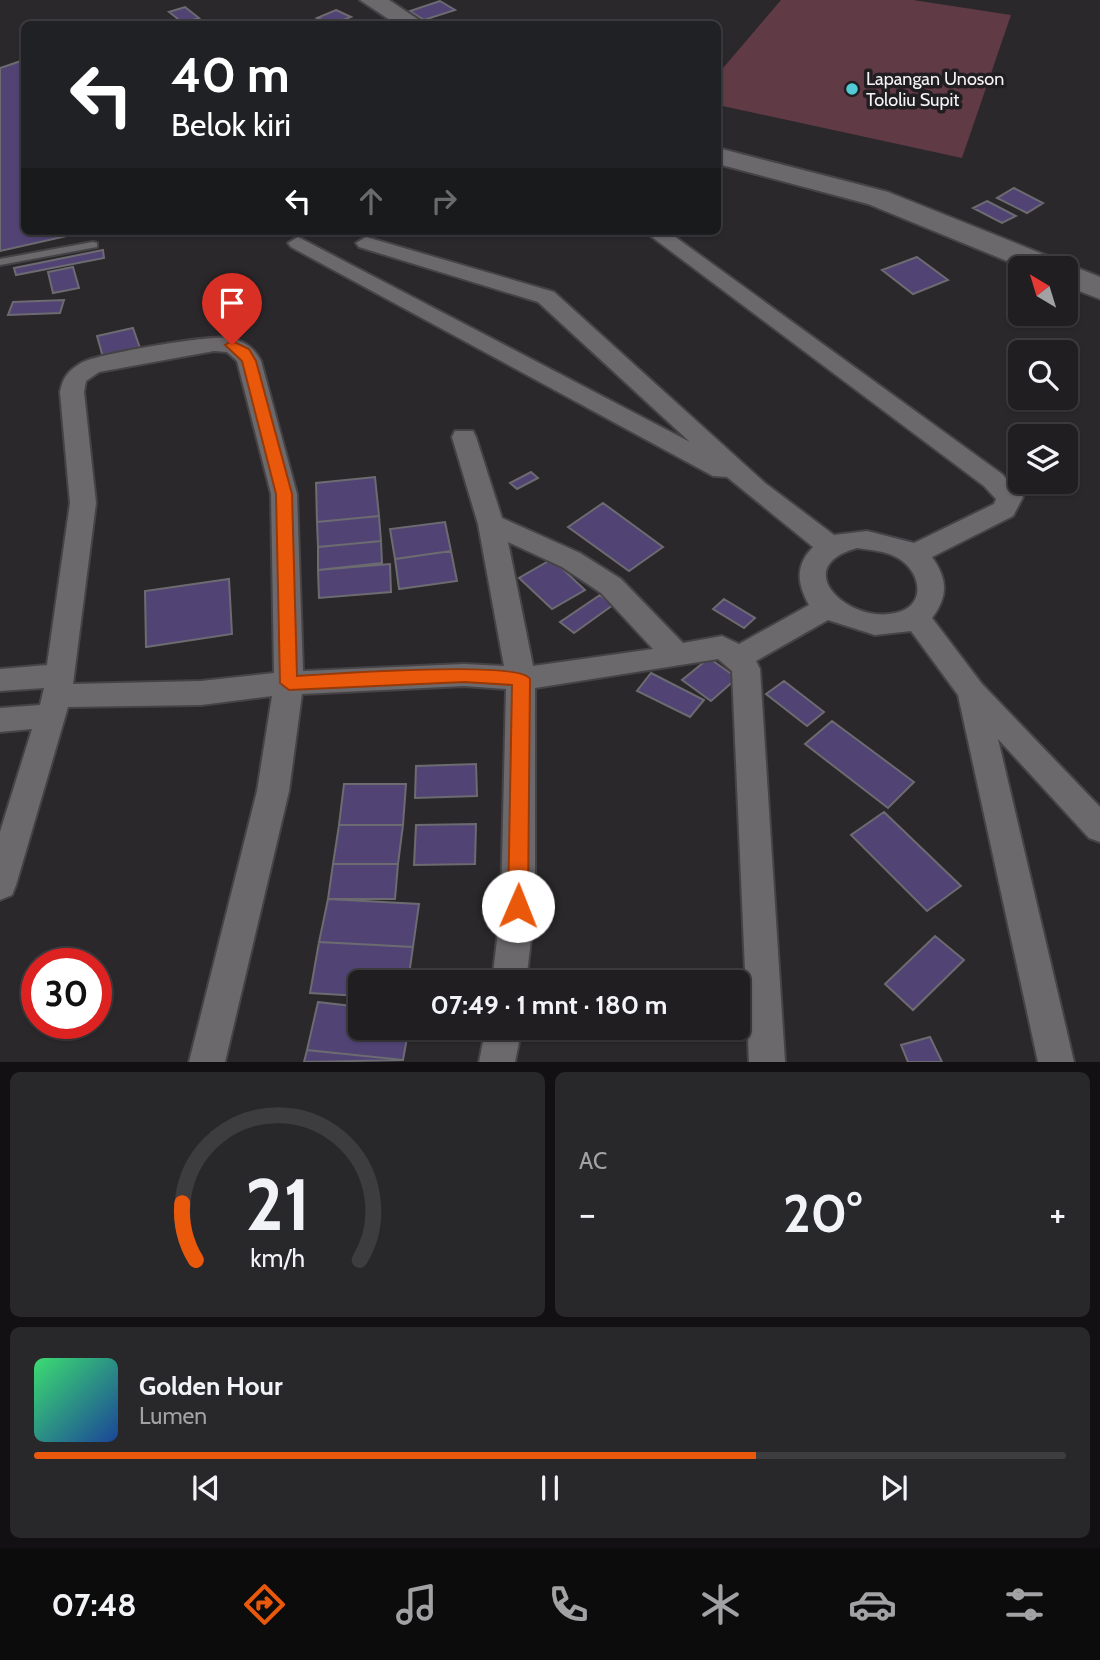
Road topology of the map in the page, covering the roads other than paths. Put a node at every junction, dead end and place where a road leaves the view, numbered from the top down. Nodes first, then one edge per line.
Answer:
1 (372, 0) edge
2 (408, 21) edge
3 (721, 157) edge
4 (659, 235) edge
5 (373, 237) edge
6 (298, 243) dead end
7 (93, 244) dead end
8 (1022, 256) edge
9 (0, 262) edge
10 (344, 266) junction
11 (1078, 279) edge
12 (1100, 289) edge
13 (464, 438) dead end
14 (756, 489) junction
15 (491, 524) junction
16 (830, 546) junction
17 (914, 555) junction
18 (828, 607) junction
19 (916, 617) junction
20 (677, 655) junction
21 (738, 658) junction
22 (521, 679) junction
23 (0, 680) edge
24 (289, 683) junction
25 (972, 692) junction
26 (56, 696) junction
27 (0, 720) edge
28 (1100, 828) edge
29 (0, 885) edge
30 (510, 970) edge
31 (501, 1040) edge
32 (207, 1062) edge
33 (497, 1062) edge
34 (767, 1062) edge
35 (1056, 1062) edge

1 - 2 main road
3 - 8 main road
4 - 17 street
5 - 10 street
5 - 14 street
6 - 10 street
7 - 9 lane
10 - 14 street
11 - 12 main road
13 - 15 street
14 - 16 street
15 - 20 street
15 - 22 street
16 - 17 street
16 - 18 street
17 - 19 street
18 - 19 street
18 - 21 street
19 - 25 street
20 - 21 street
20 - 22 street
21 - 34 street
22 - 24 street
22 - 30 street
23 - 26 street
24 - 26 street
24 - 26 street
24 - 32 street
25 - 28 street
25 - 35 street
26 - 27 street
26 - 29 street
31 - 33 street

